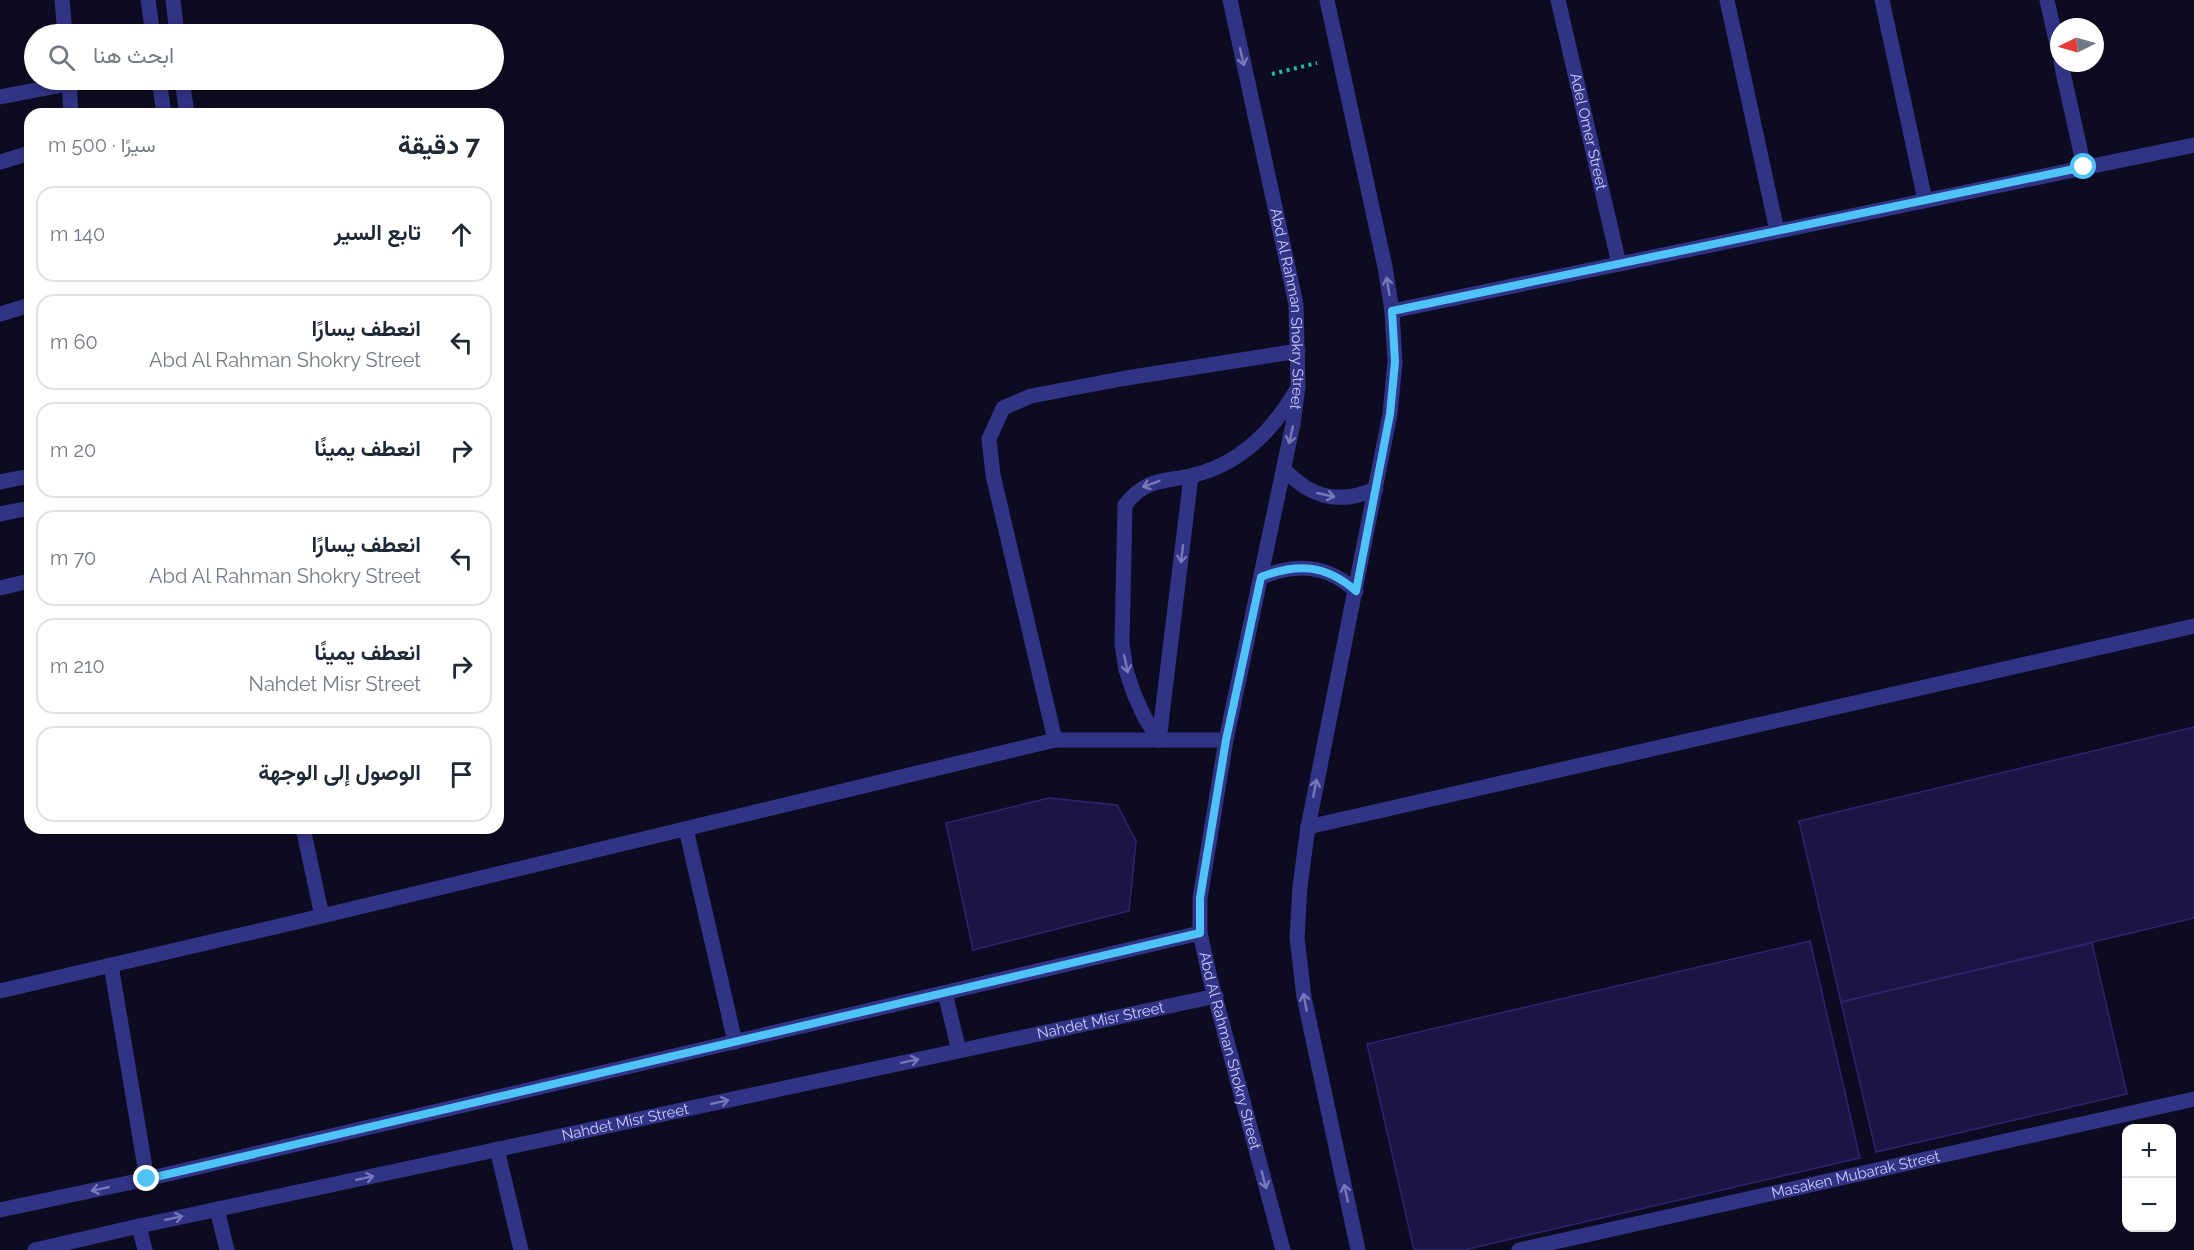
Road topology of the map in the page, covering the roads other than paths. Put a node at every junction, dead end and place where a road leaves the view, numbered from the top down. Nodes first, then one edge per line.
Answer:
1 (62, 0) edge
2 (148, 0) edge
3 (173, 0) edge
4 (1230, 0) edge
5 (1327, 0) edge
6 (1558, 0) edge
7 (1727, 0) edge
8 (1882, 0) edge
9 (2047, 0) edge
10 (2051, 18) edge
11 (64, 24) edge
12 (152, 24) edge
13 (176, 24) edge
14 (2063, 72) edge
15 (30, 90) edge
16 (70, 90) edge
17 (160, 90) edge
18 (183, 90) edge
19 (0, 97) edge
20 (71, 108) edge
21 (163, 108) edge
22 (186, 108) edge
23 (2194, 145) edge
24 (24, 155) edge
25 (0, 162) edge
26 (2084, 167) junction
27 (1925, 201) junction
28 (1778, 231) junction
29 (1618, 264) junction
30 (24, 307) edge
31 (1392, 311) junction
32 (0, 314) edge
33 (1298, 351) junction
34 (1298, 387) junction
35 (1284, 469) junction
36 (1191, 476) junction
37 (24, 477) edge
38 (0, 482) edge
39 (1376, 489) junction
40 (24, 509) edge
41 (0, 514) edge
42 (1261, 577) junction
43 (24, 582) edge
44 (0, 588) edge
45 (1356, 591) junction
46 (2194, 626) edge
47 (1055, 740) junction
48 (1159, 740) junction
49 (1226, 740) junction
50 (1308, 827) junction
51 (686, 829) junction
52 (304, 834) edge
53 (321, 916) junction
54 (1200, 933) junction
55 (111, 965) junction
56 (0, 991) edge
57 (945, 993) junction
58 (1216, 996) junction
59 (735, 1042) junction
60 (959, 1051) junction
61 (2194, 1099) edge
62 (497, 1149) junction
63 (147, 1179) junction
64 (217, 1209) junction
65 (0, 1210) edge
66 (139, 1226) junction
67 (35, 1250) edge
68 (145, 1250) edge
69 (227, 1250) edge
70 (521, 1250) edge
71 (1283, 1250) edge
72 (1358, 1250) edge
73 (1519, 1250) edge

1 - 11 street
2 - 12 street
3 - 13 street
4 -> 33 street, Abd Al Rahman Shokry Street
31 -> 5 street
6 - 29 street, Adel Omer Street
7 - 28 street
8 - 27 street
9 - 10 street
14 - 26 street
15 - 19 street
16 - 20 street
17 - 21 street
18 - 22 street
23 - 26 street
24 - 25 street
26 - 27 street
27 - 28 street
28 - 29 street
29 - 31 street
30 - 32 street
31 - 39 street
33 - 34 street, Abd Al Rahman Shokry Street
33 - 47 street
34 -> 35 street, Abd Al Rahman Shokry Street
34 - 36 street
35 -> 39 street
35 - 42 street, Abd Al Rahman Shokry Street
36 -> 48 street
36 -> 48 street
37 - 38 street
39 - 45 street
40 - 41 street
42 - 45 street
42 - 49 street, Abd Al Rahman Shokry Street
43 - 44 street
50 -> 45 street
46 - 50 street
47 - 48 street
47 - 51 street
48 - 49 street
49 - 54 street, Abd Al Rahman Shokry Street
72 -> 50 street
51 - 53 street
51 - 59 street
52 - 53 street
53 - 55 street
54 - 57 street
54 - 58 street, Abd Al Rahman Shokry Street
55 - 56 street
55 - 63 street
57 - 59 street
57 - 60 street
58 - 60 street, Nahdet Misr Street
58 -> 71 street, Abd Al Rahman Shokry Street
59 - 63 street
62 -> 60 street, Nahdet Misr Street
61 - 73 street, Masaken Mubarak Street
64 -> 62 street, Nahdet Misr Street
62 - 70 street
63 -> 65 street
66 -> 64 street, Nahdet Misr Street
64 - 69 street
66 - 67 street, Nahdet Misr Street
66 - 68 street

